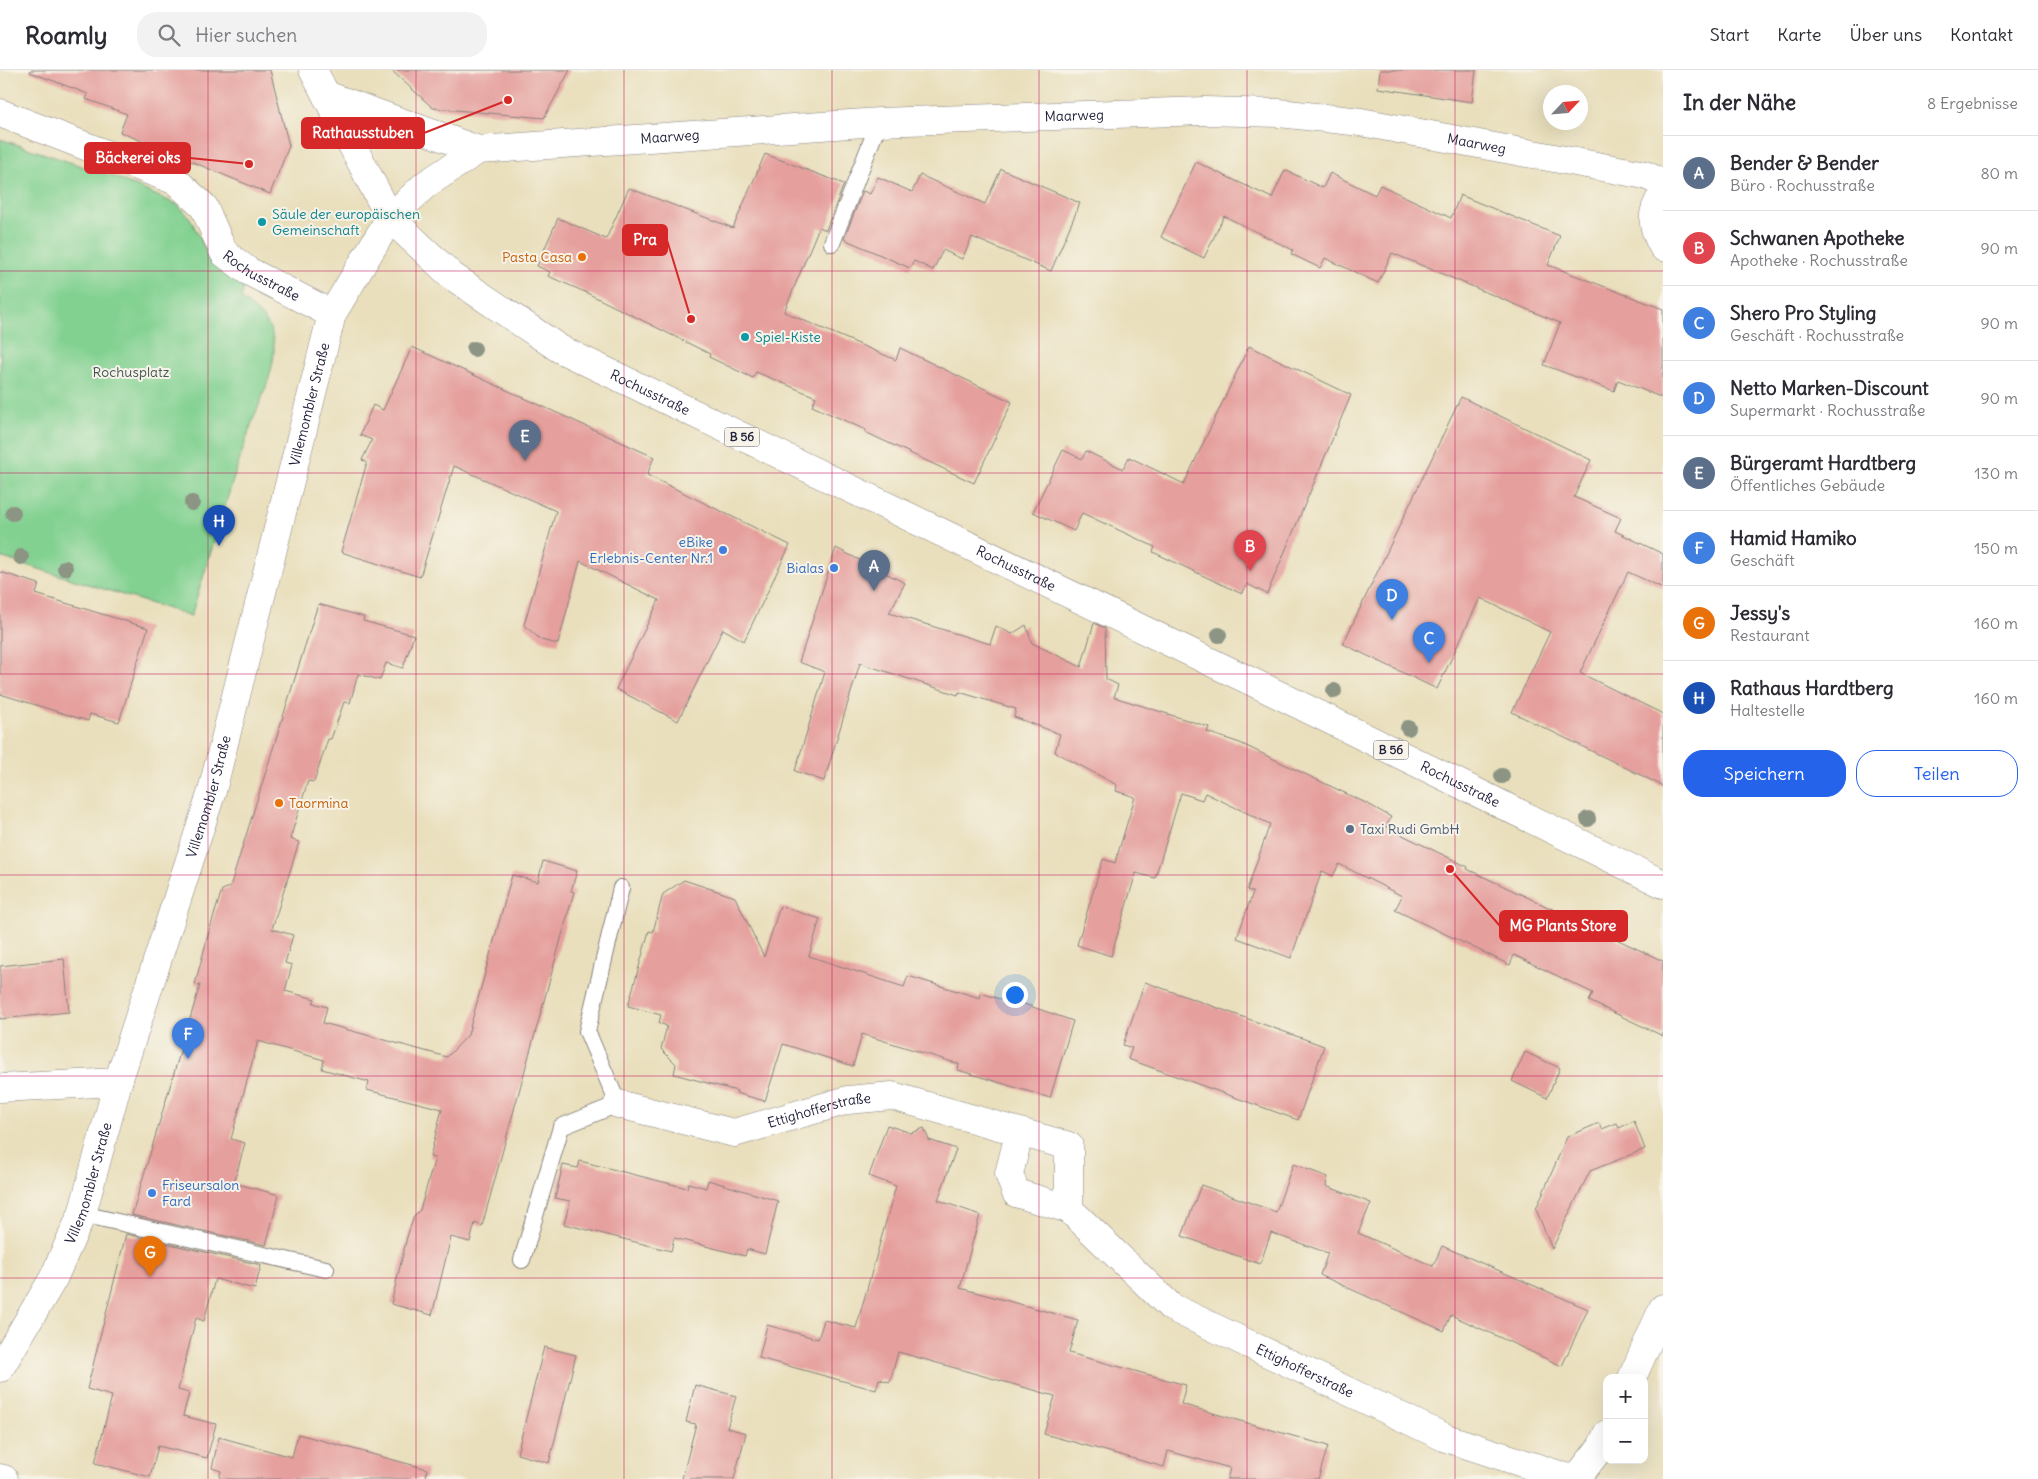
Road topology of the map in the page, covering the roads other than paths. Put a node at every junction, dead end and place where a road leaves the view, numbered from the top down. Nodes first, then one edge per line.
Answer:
1 (313, 70) edge
2 (326, 95) junction
3 (0, 113) edge
4 (878, 122) junction
5 (478, 150) junction
6 (1663, 183) edge
7 (1663, 194) edge
8 (390, 218) junction
9 (832, 242) dead end
10 (1663, 247) edge
11 (332, 314) junction
12 (1663, 884) edge
13 (621, 888) dead end
14 (118, 1082) junction
15 (0, 1088) edge
16 (618, 1104) junction
17 (1019, 1134) junction
18 (1069, 1209) junction
19 (82, 1214) junction
20 (522, 1260) dead end
21 (326, 1269) dead end
22 (1663, 1308) edge
23 (0, 1368) edge
24 (1634, 1374) edge
25 (1603, 1443) edge
26 (0, 1478) edge
27 (4, 1479) edge
28 (1572, 1479) edge
29 (1576, 1479) edge

1 - 2 street, B 56
2 - 5 street, Maarweg
2 - 8 street, B 56
3 - 11 street, Rochusstraße
4 - 5 street, Maarweg
4 - 6 street, Maarweg
4 - 9 lane
5 - 8 street, Maarweg
7 - 10 street
8 - 11 street, Villemombler Straße
8 - 12 street, Rochusstraße / B 56
11 - 14 street, Villemombler Straße
13 - 16 lane
14 - 15 street
14 - 19 street, Villemombler Straße
16 - 17 street, Ettighofferstraße
16 - 20 lane
17 - 18 street, Ettighofferstraße
17 - 18 street, Ettighofferstraße
18 - 28 street, Ettighofferstraße
19 - 21 lane
19 - 23 street, Villemombler Straße
22 - 24 street
25 - 29 street
26 - 27 street

